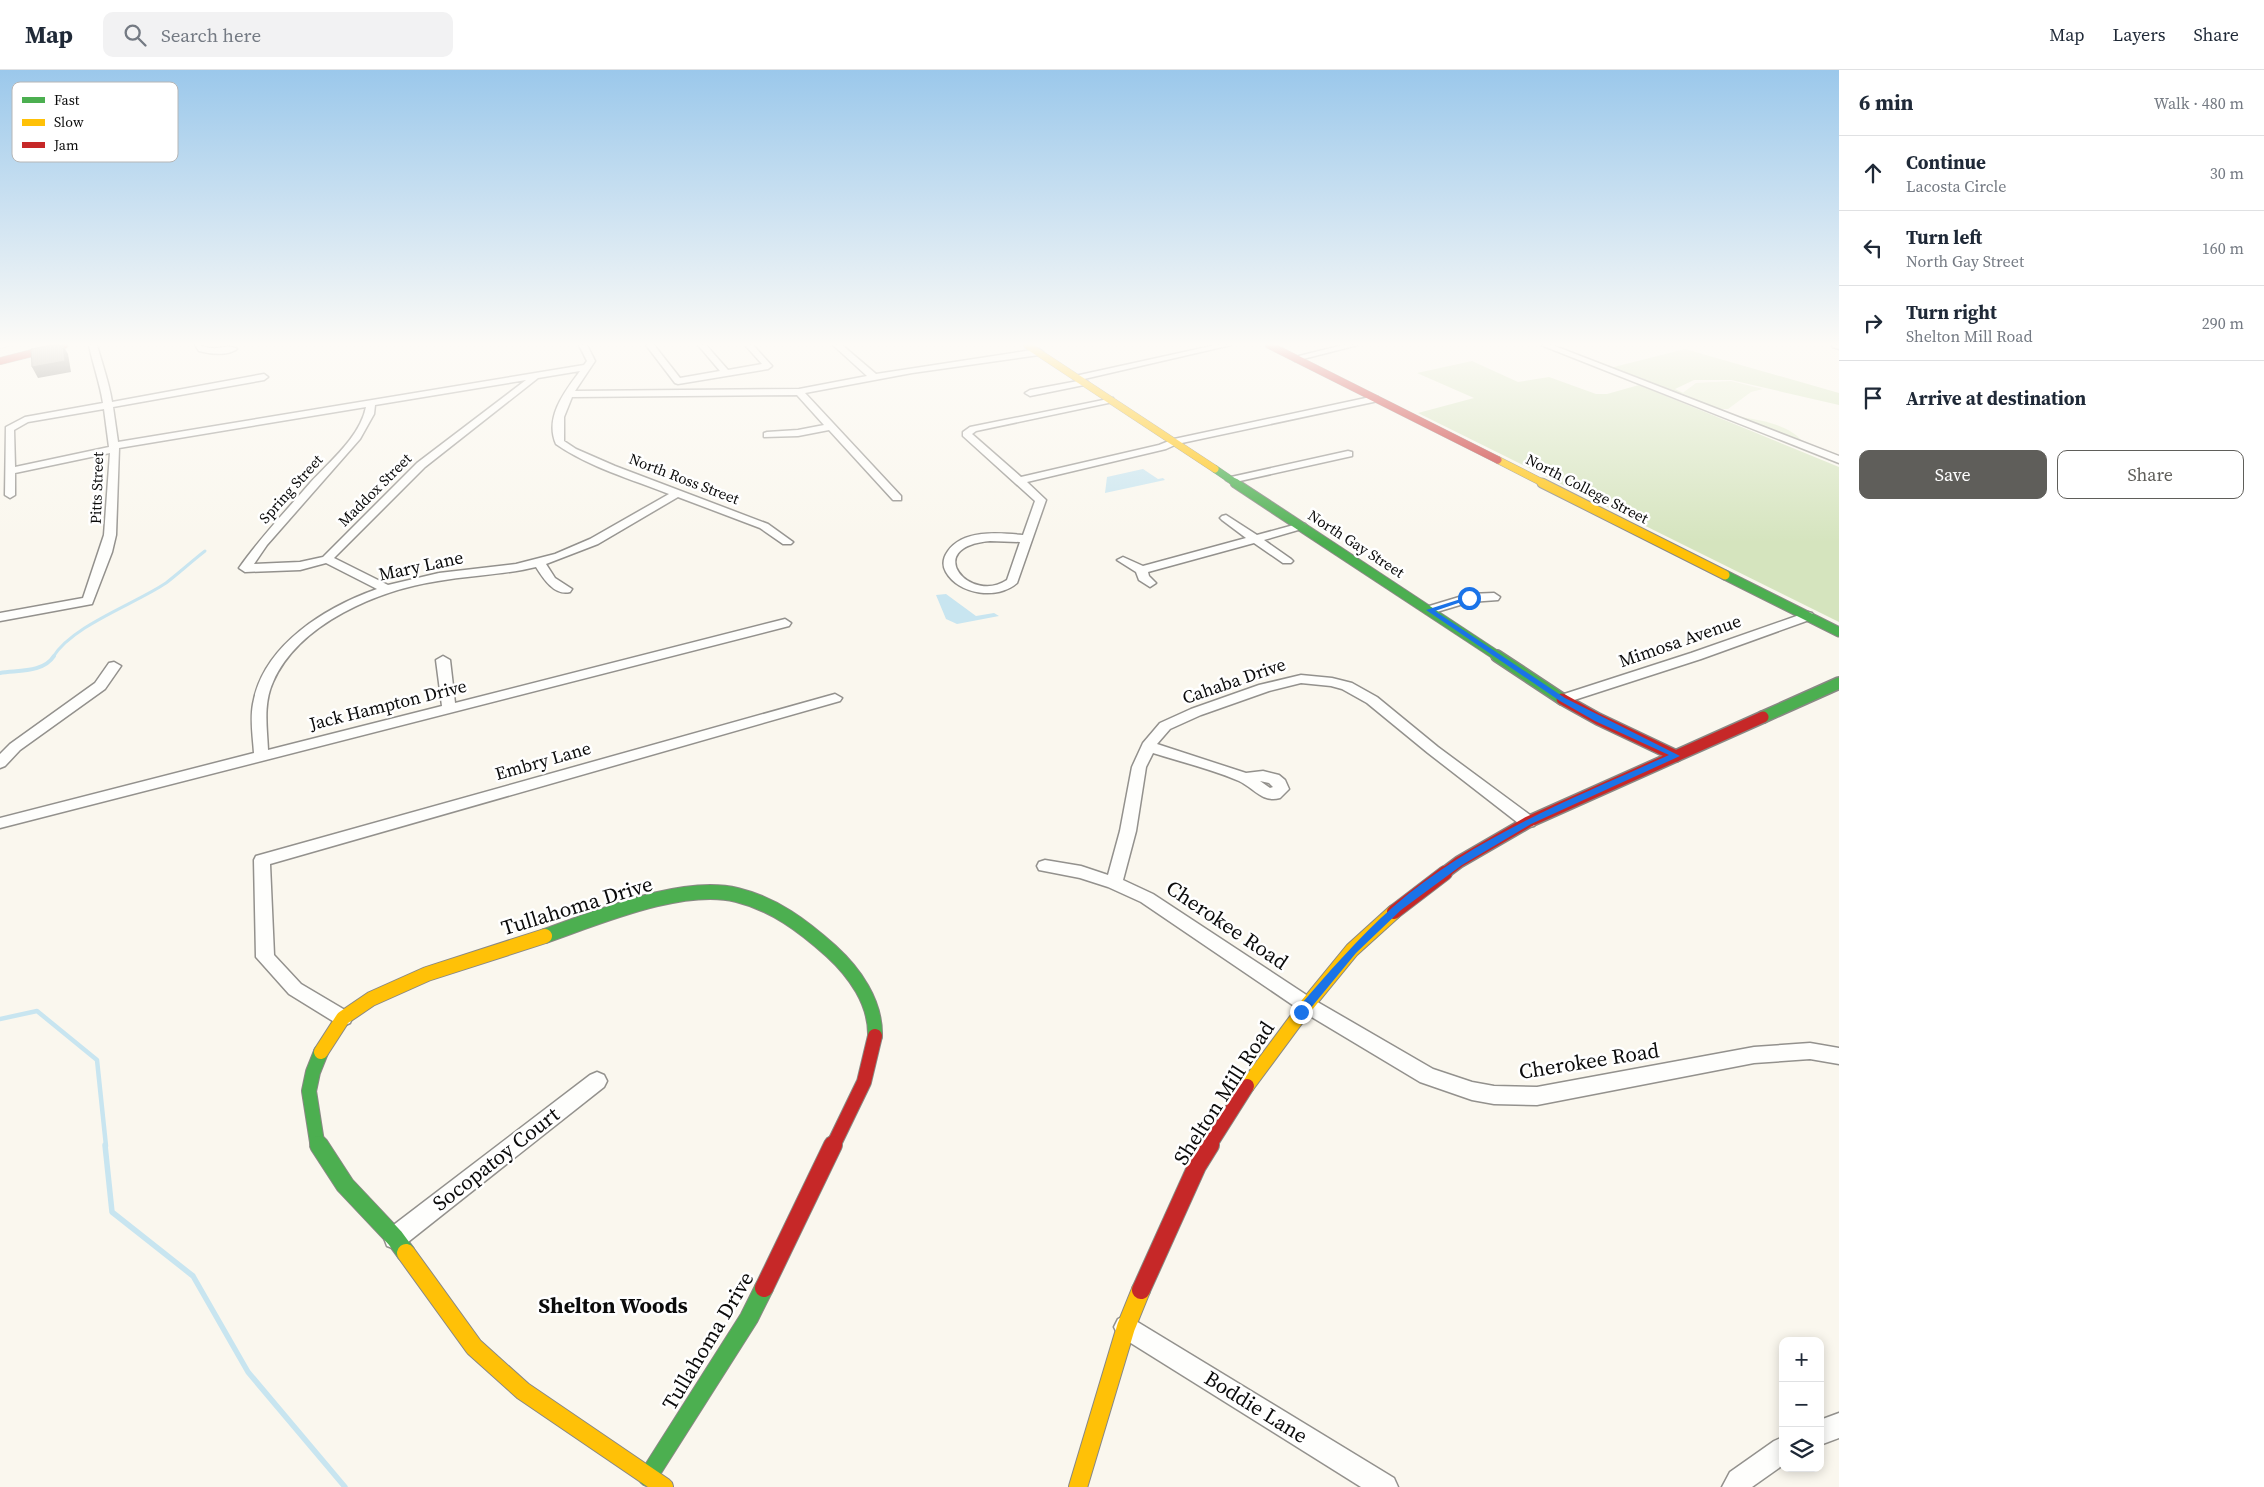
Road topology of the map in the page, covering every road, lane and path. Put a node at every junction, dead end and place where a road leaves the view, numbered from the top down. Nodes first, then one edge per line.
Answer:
1 (78, 411) edge
2 (109, 411) edge
3 (325, 411) edge
4 (370, 411) edge
5 (491, 411) edge
6 (561, 411) edge
7 (816, 411) edge
8 (1059, 411) edge
9 (1127, 411) edge
10 (1315, 411) edge
11 (1401, 411) edge
12 (1714, 411) edge
13 (830, 427) junction
14 (767, 435) dead end
15 (1174, 442) junction
16 (114, 448) junction
17 (1348, 454) dead end
18 (1839, 460) edge
19 (9, 471) junction
20 (1018, 480) junction
21 (1230, 480) junction
22 (676, 494) junction
23 (10, 495) dead end
24 (897, 498) dead end
25 (1226, 518) dead end
26 (1301, 526) junction
27 (1255, 538) junction
28 (1027, 539) junction
29 (787, 542) dead end
30 (327, 559) junction
31 (1123, 560) dead end
32 (1287, 561) dead end
33 (539, 563) junction
34 (1142, 570) junction
35 (1150, 583) dead end
36 (387, 589) junction
37 (566, 589) dead end
38 (1494, 597) dead end
39 (1430, 610) junction
40 (1808, 616) junction
41 (0, 617) edge
42 (785, 623) dead end
43 (1839, 632) edge
44 (443, 660) dead end
45 (114, 666) dead end
46 (1839, 683) edge
47 (835, 698) dead end
48 (1562, 699) junction
49 (449, 708) junction
50 (1148, 746) junction
51 (262, 756) junction
52 (1676, 756) junction
53 (0, 763) edge
54 (1245, 778) dead end
55 (1528, 822) junction
56 (0, 823) edge
57 (1045, 866) dead end
58 (1114, 883) junction
59 (1307, 1005) junction
60 (343, 1018) junction
61 (1839, 1056) edge
62 (597, 1081) dead end
63 (395, 1238) junction
64 (1126, 1327) junction
65 (1839, 1425) edge
66 (1824, 1431) edge
67 (1779, 1453) edge
68 (648, 1476) junction
69 (664, 1487) edge
70 (1078, 1487) edge
71 (1385, 1487) edge
72 (1735, 1487) edge

1 - 19 street
2 - 16 street, Pitts Street
3 - 16 street
4 - 30 street, Spring Street
5 - 30 street, Maddox Street
6 - 22 street, North Ross Street
7 - 13 street
8 - 20 street
9 - 15 street, North Gay Street
10 - 15 street
11 - 40 street, North College Street
12 - 18 street
13 - 14 street
13 - 24 street
15 - 20 street
15 - 21 street, North Gay Street
16 - 19 street
16 - 41 street, Pitts Street
17 - 21 street
19 - 23 street
20 - 28 street
21 - 26 street, North Gay Street
22 - 29 street, North Ross Street
22 - 33 street, Mary Lane
25 - 27 street
26 - 27 street
26 - 39 street, North Gay Street
27 - 32 street
27 - 34 street
28 - 28 street
30 - 36 street
31 - 34 street
33 - 36 street, Mary Lane
33 - 37 street
34 - 35 street
36 - 51 street, Mary Lane
38 - 39 street
39 - 48 street, North Gay Street
40 - 43 street, North College Street
40 - 48 street, Mimosa Avenue
42 - 49 street, Jack Hampton Drive
44 - 49 street
45 - 53 street
46 - 52 street, Shelton Mill Road
47 - 60 street, Embry Lane
48 - 52 street, North Gay Street
49 - 51 street, Jack Hampton Drive
50 - 54 street
50 - 55 street, Cahaba Drive
50 - 58 street, Cahaba Drive
51 - 56 street, Jack Hampton Drive
52 - 55 street, Shelton Mill Road
55 - 59 street, Shelton Mill Road
57 - 58 street, Cherokee Road
58 - 59 street, Cherokee Road
59 - 61 street, Cherokee Road
59 - 64 street, Shelton Mill Road
60 - 63 street, Tullahoma Drive
60 - 68 street, Tullahoma Drive
62 - 63 street, Socopatoy Court
63 - 68 street, Tullahoma Drive
64 - 70 street, Shelton Mill Road
64 - 71 street, Boddie Lane
65 - 66 street
67 - 72 street
68 - 69 street, Tullahoma Drive

